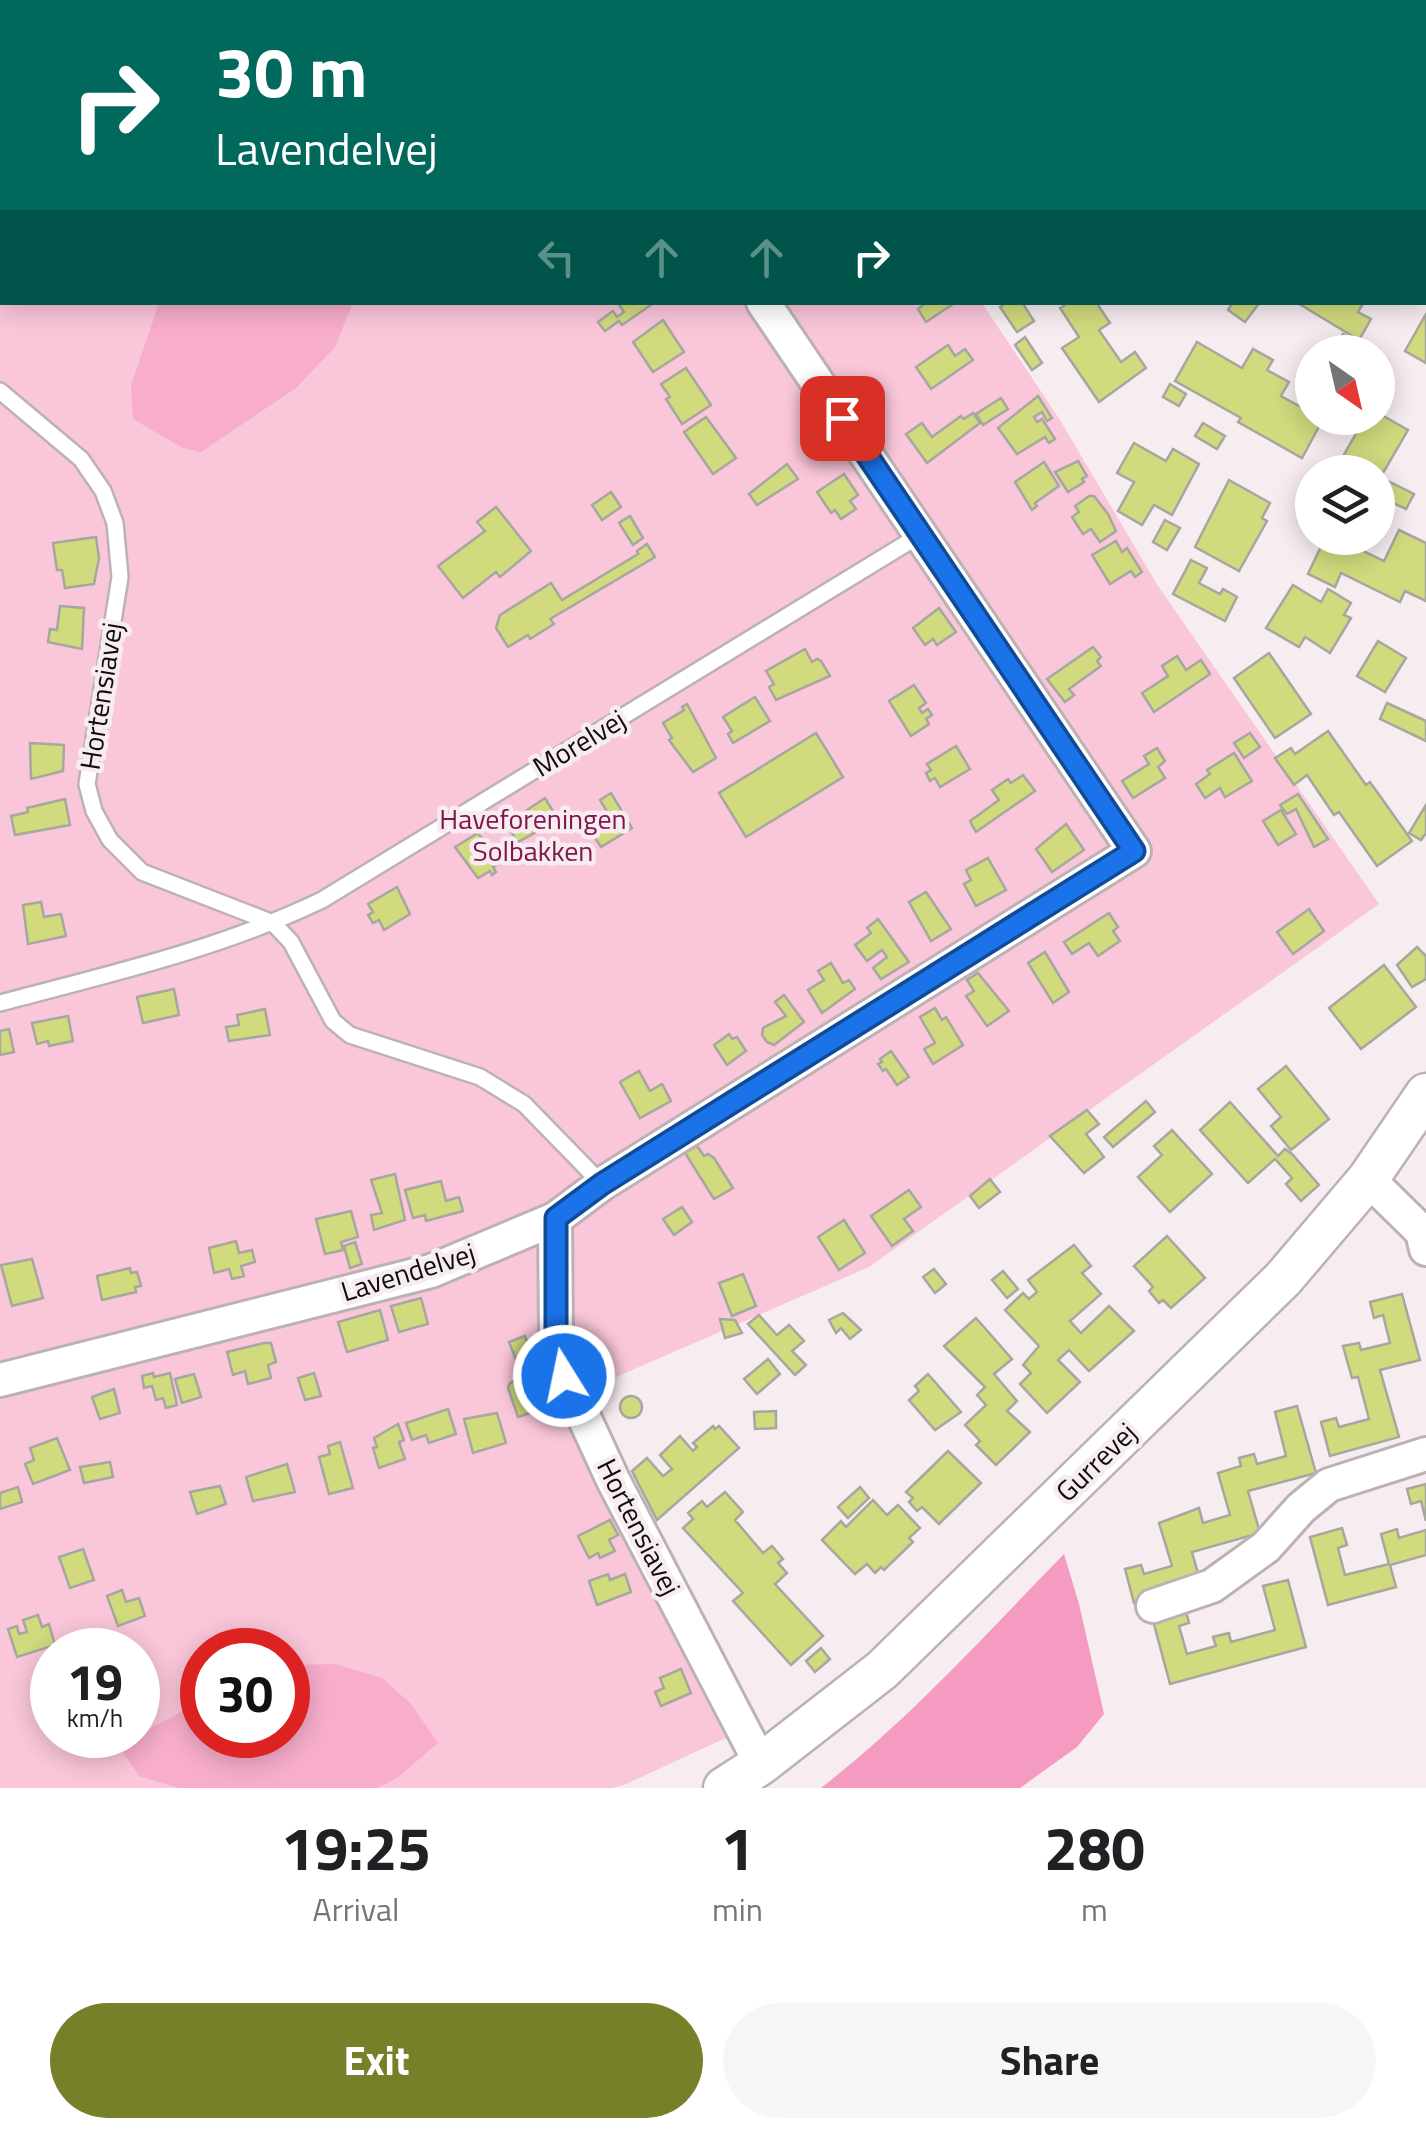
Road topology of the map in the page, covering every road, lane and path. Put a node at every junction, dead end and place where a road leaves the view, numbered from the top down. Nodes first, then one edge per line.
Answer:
1 (765, 305) edge
2 (0, 392) edge
3 (920, 534) junction
4 (274, 923) junction
5 (0, 1004) edge
6 (1426, 1094) edge
7 (1368, 1179) junction
8 (602, 1184) junction
9 (556, 1218) junction
10 (1425, 1237) edge
11 (0, 1380) edge
12 (1426, 1454) edge
13 (1153, 1606) dead end
14 (761, 1764) junction
15 (724, 1788) edge

1 - 3 street
2 - 4 lane, Hortensiavej
3 - 4 lane, Morelvej
3 - 8 street, Lavendelvej
4 - 5 lane, Morelvej
4 - 8 lane
6 - 7 street, Gurrevej
7 - 10 street
7 - 14 street, Gurrevej
8 - 9 street, Lavendelvej
9 - 11 street, Lavendelvej
9 - 14 street, Hortensiavej
12 - 13 street
14 - 15 street, Gurrevej

